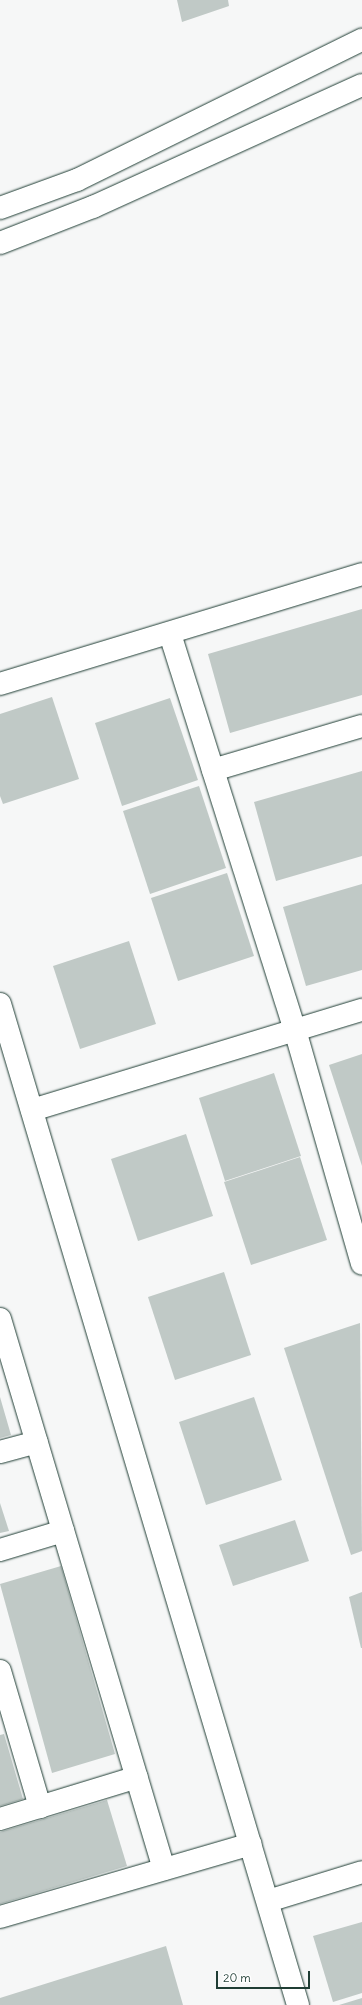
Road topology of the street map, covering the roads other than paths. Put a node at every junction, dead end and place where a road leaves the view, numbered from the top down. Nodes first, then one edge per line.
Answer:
1 (362, 40) edge
2 (362, 85) edge
3 (0, 208) edge
4 (8, 240) edge
5 (362, 574) edge
6 (170, 634) junction
7 (0, 684) edge
8 (362, 726) edge
9 (213, 770) junction
10 (0, 1004) edge
11 (362, 1010) edge
12 (295, 1030) junction
13 (6, 1050) edge
14 (32, 1110) junction
15 (362, 1264) edge
16 (0, 1319) edge
17 (37, 1442) junction
18 (0, 1452) edge
19 (63, 1531) junction
20 (0, 1550) edge
21 (0, 1671) edge
22 (137, 1777) junction
23 (40, 1807) junction
24 (0, 1819) edge
25 (251, 1844) junction
26 (164, 1870) junction
27 (362, 1872) edge
28 (268, 1901) junction
29 (0, 1917) edge
30 (298, 2005) edge

1 - 3 street
2 - 4 street
3 - 4 street
5 - 6 street
6 - 7 street
6 - 9 street
8 - 9 street
9 - 12 street
10 - 13 street
11 - 12 street
12 - 14 street
12 - 15 street
13 - 14 street
14 - 25 street
16 - 17 street
17 - 18 street
17 - 19 street
19 - 20 street
19 - 22 street
21 - 23 street
22 - 23 street
22 - 26 street
23 - 24 street
25 - 26 street
25 - 28 street
26 - 29 street
27 - 28 street
28 - 30 street

